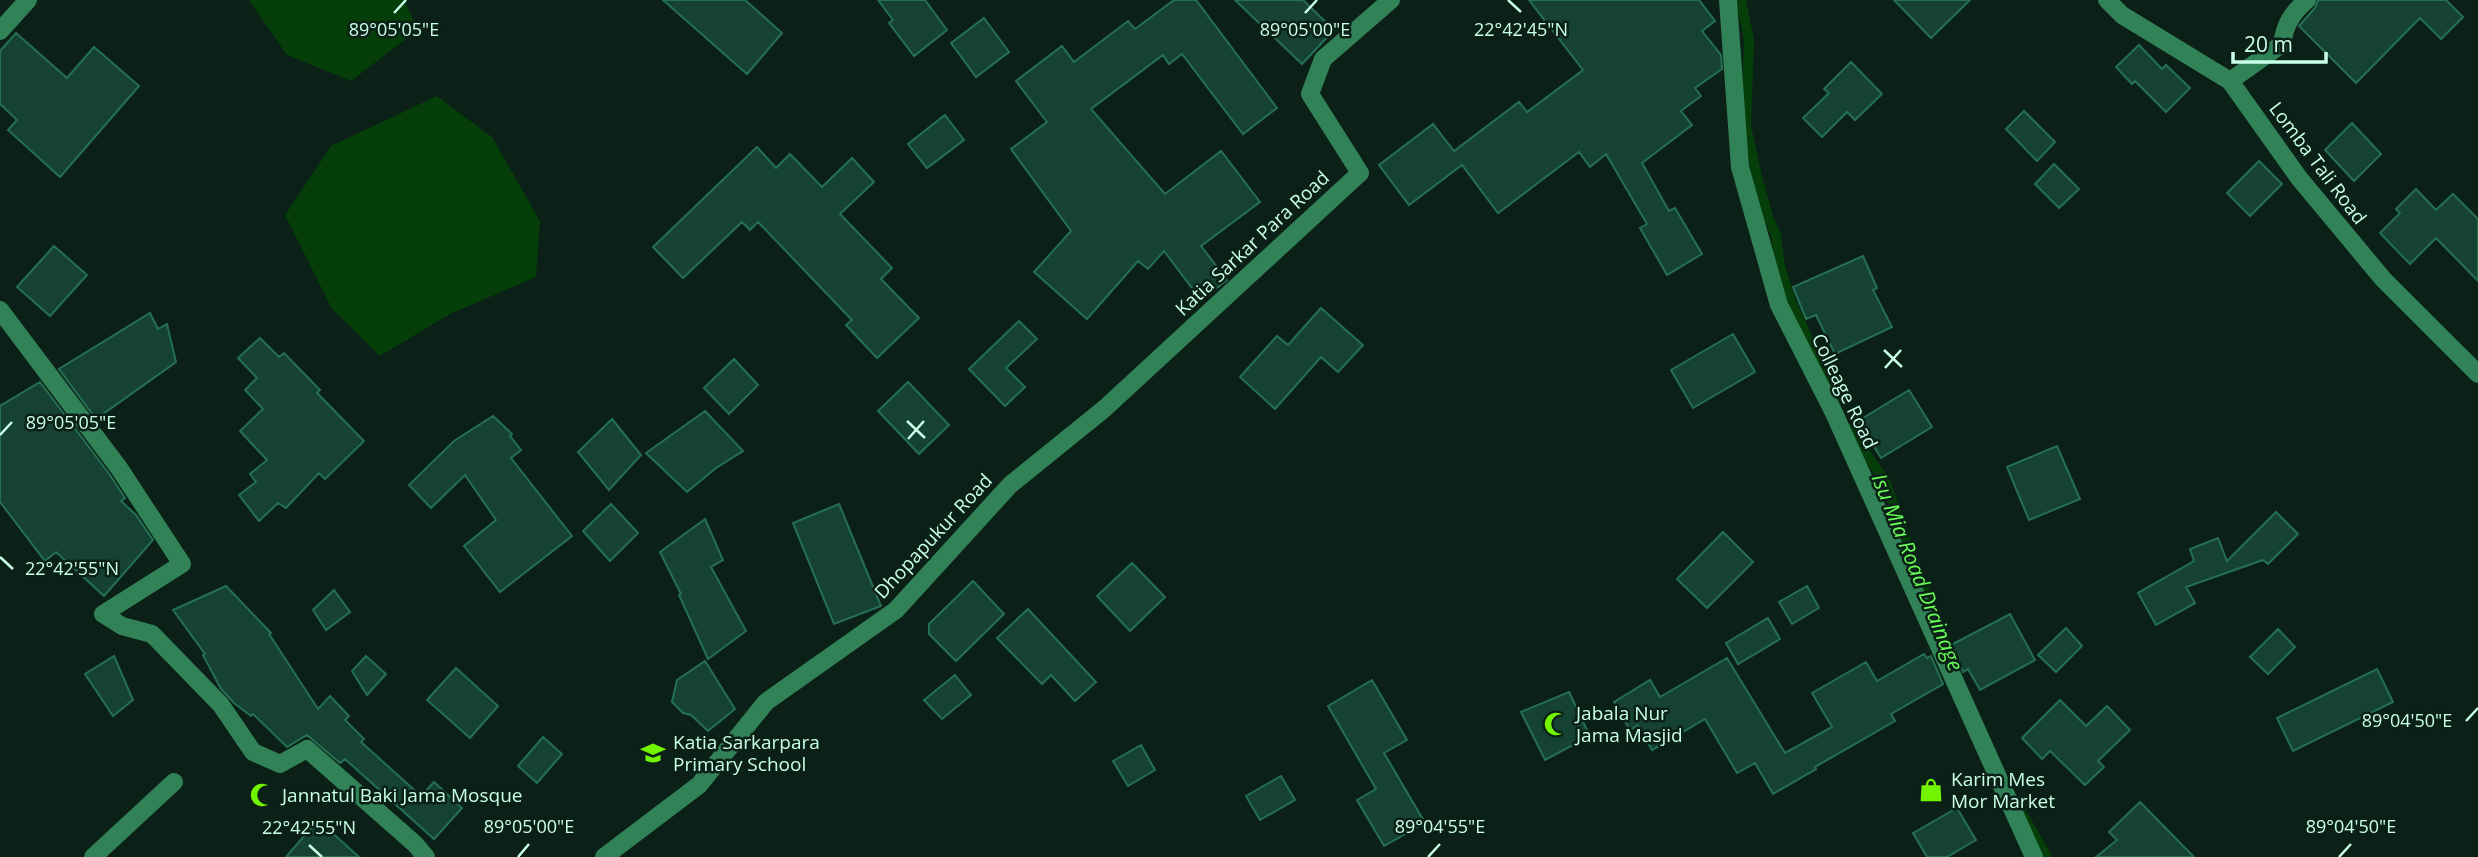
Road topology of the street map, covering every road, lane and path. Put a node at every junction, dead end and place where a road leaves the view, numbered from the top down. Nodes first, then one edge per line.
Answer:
1 (28, 0) edge
2 (1391, 0) edge
3 (1728, 0) edge
4 (2107, 0) edge
5 (2307, 0) edge
6 (0, 31) edge
7 (2230, 81) junction
8 (0, 310) edge
9 (2478, 374) edge
10 (1104, 409) joint
11 (174, 782) dead end
12 (93, 857) edge
13 (426, 857) edge
14 (604, 857) edge
15 (2034, 857) edge

1 - 6 street
2 - 10 street, Katia Sarkar Para Road
3 - 15 street, Colleage Road
4 - 7 street, Lomba Tali Road
5 - 7 street
7 - 9 street, Lomba Tali Road
8 - 13 street
10 - 14 street, Dhopapukur Road
11 - 12 street

